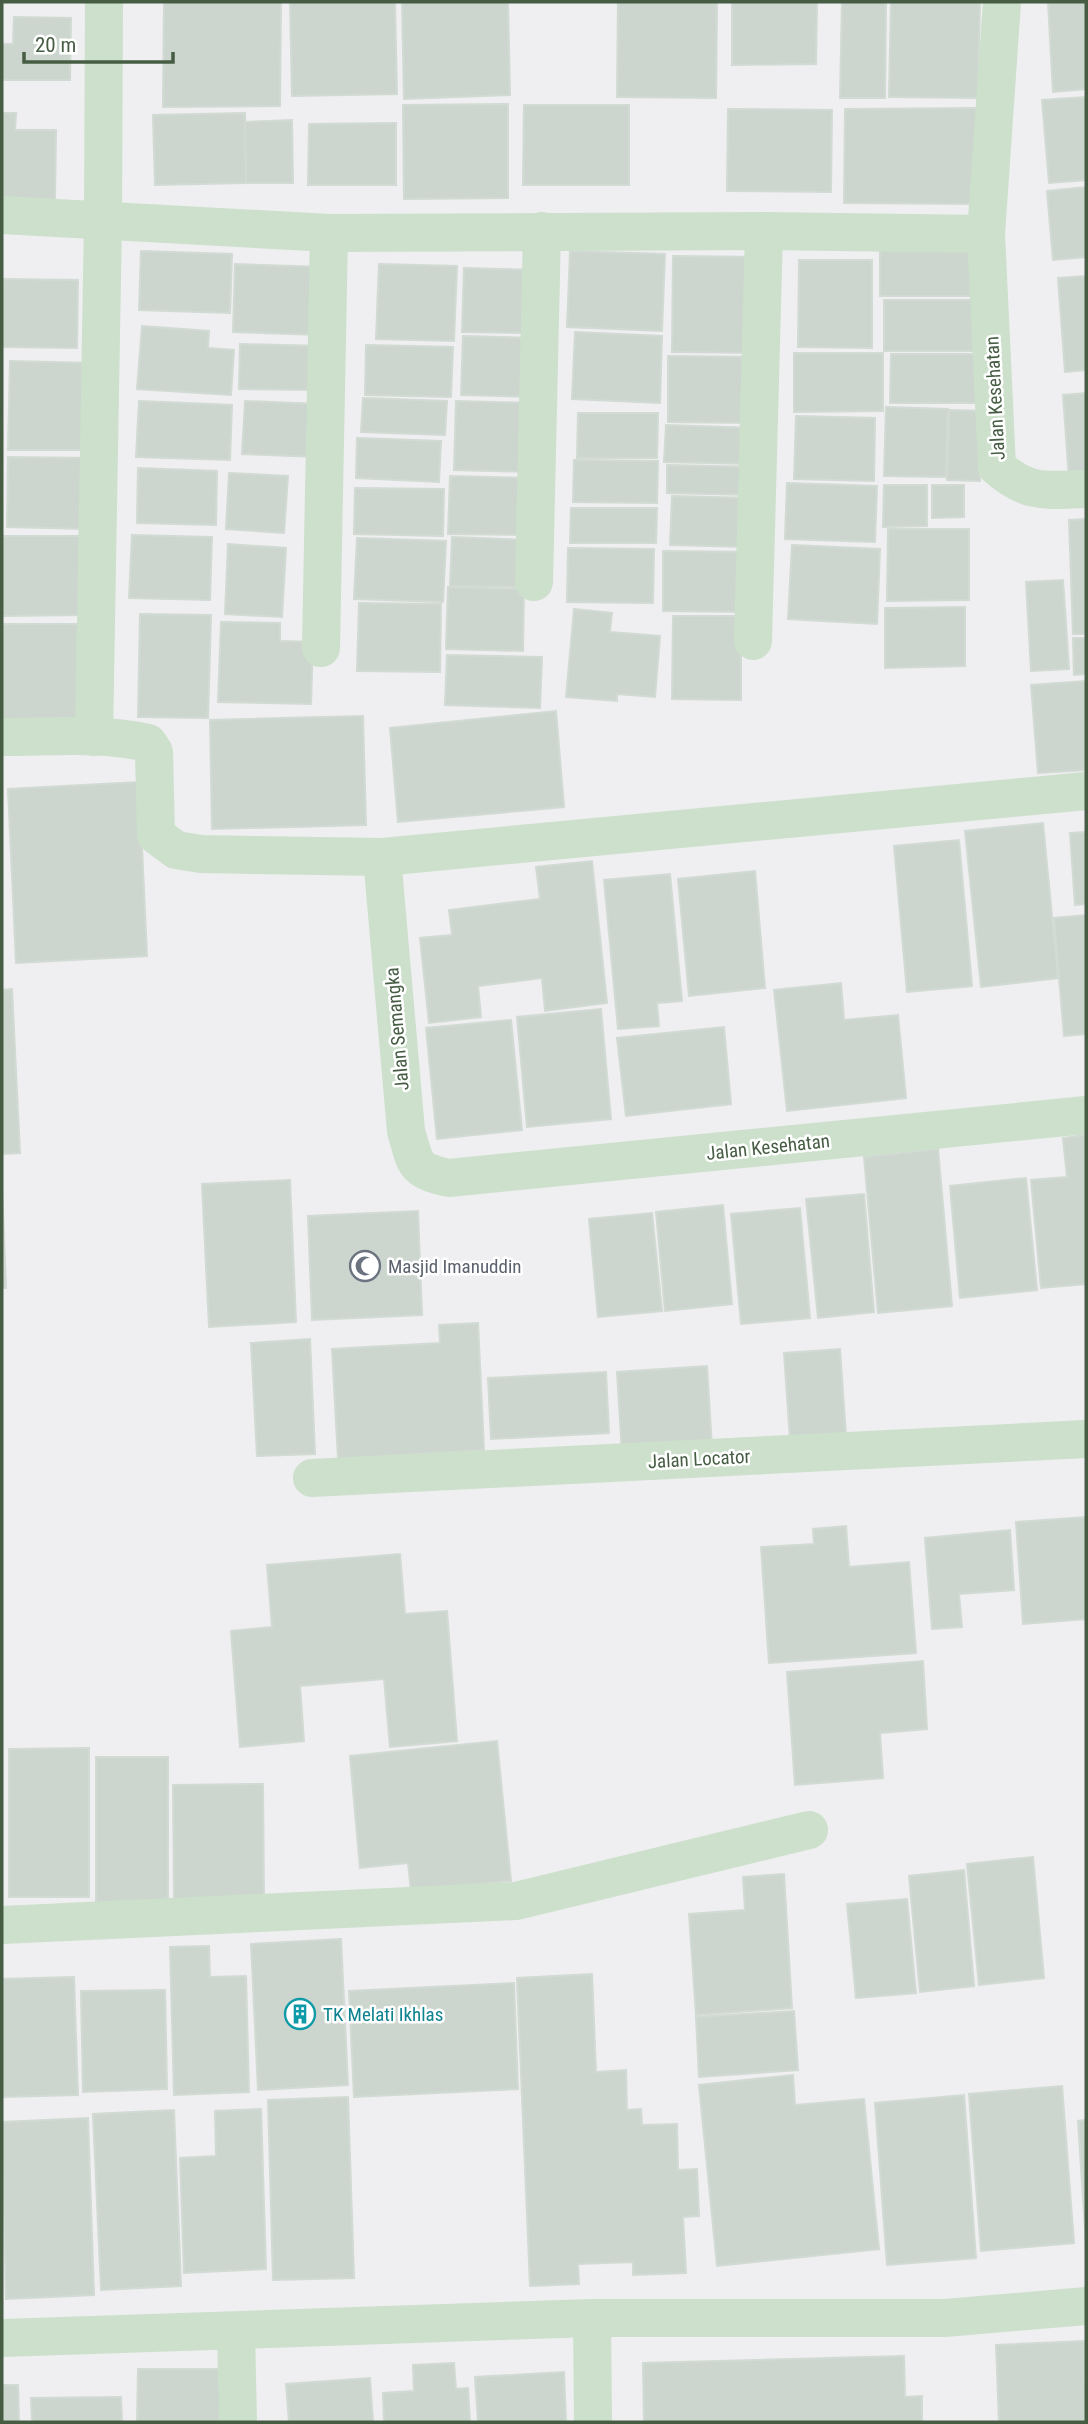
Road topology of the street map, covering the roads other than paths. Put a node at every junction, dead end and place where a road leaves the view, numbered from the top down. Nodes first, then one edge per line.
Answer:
1 (104, 2) edge
2 (1002, 2) edge
3 (2, 215) edge
4 (103, 220) junction
5 (764, 231) junction
6 (542, 232) junction
7 (328, 233) junction
8 (986, 234) junction
9 (1086, 489) edge
10 (534, 582) dead end
11 (753, 641) dead end
12 (321, 648) dead end
13 (2, 737) edge
14 (93, 737) junction
15 (1086, 791) edge
16 (382, 857) junction
17 (1086, 1115) edge
18 (449, 1178) joint
19 (1086, 1440) edge
20 (312, 1478) dead end
21 (809, 1830) dead end
22 (2, 1926) edge
23 (1086, 2306) edge
24 (592, 2318) junction
25 (236, 2331) junction
26 (2, 2338) edge
27 (239, 2422) edge
28 (593, 2422) edge

1 - 4 street
2 - 8 street
3 - 4 street
4 - 7 street
4 - 14 street
5 - 6 street
5 - 8 street
5 - 11 street
6 - 7 street
6 - 10 street
7 - 12 street
8 - 9 street, Jalan Kesehatan
13 - 14 street
14 - 16 street
15 - 16 street
16 - 18 street, Jalan Semangka
17 - 18 street, Jalan Kesehatan
19 - 20 street, Jalan Locator
21 - 22 street
23 - 24 street
24 - 25 street
24 - 28 street
25 - 26 street
25 - 27 street

